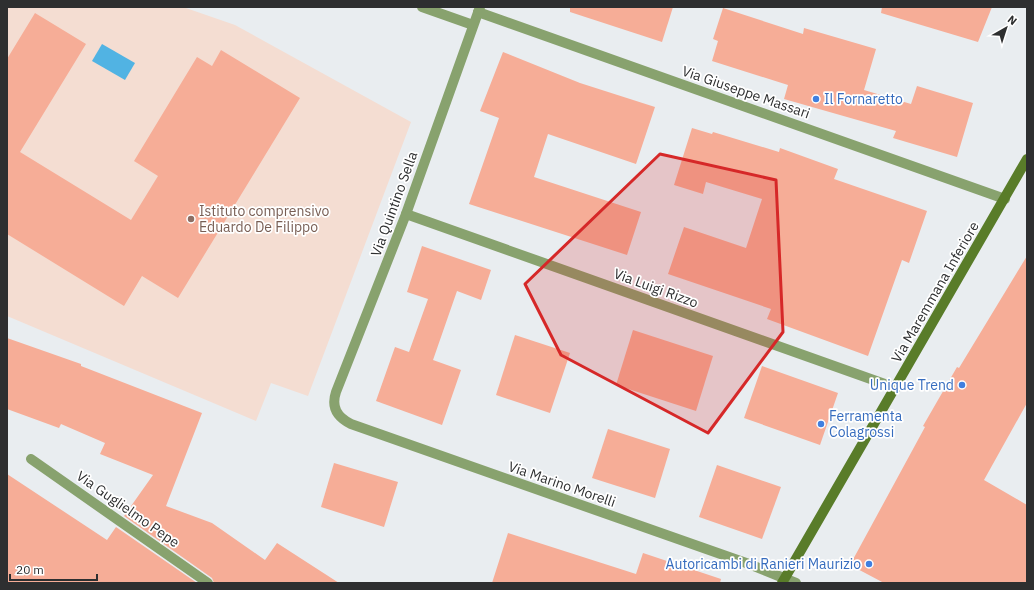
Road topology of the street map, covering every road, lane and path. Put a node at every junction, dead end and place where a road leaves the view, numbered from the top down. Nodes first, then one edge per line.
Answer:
1 (422, 7) edge
2 (479, 10) edge
3 (473, 25) junction
4 (1027, 160) edge
5 (1006, 199) junction
6 (406, 214) junction
7 (896, 388) junction
8 (335, 410) joint
9 (31, 459) dead end
10 (783, 581) edge
11 (208, 583) edge
12 (796, 583) edge

1 - 3 street
2 - 3 street, Via Quintino Sella
2 - 5 street, Via Giuseppe Massari
3 - 6 street, Via Quintino Sella
4 - 5 main road, Via Maremmana Inferiore
5 - 7 main road, Via Maremmana Inferiore
6 - 7 street, Via Luigi Rizzo
6 - 8 street, Via Quintino Sella
7 - 10 main road, Via Maremmana Inferiore
8 - 10 street, Via Marino Morelli
9 - 11 street, Via Guglielmo Pepe
10 - 12 street, Via Marino Morelli

